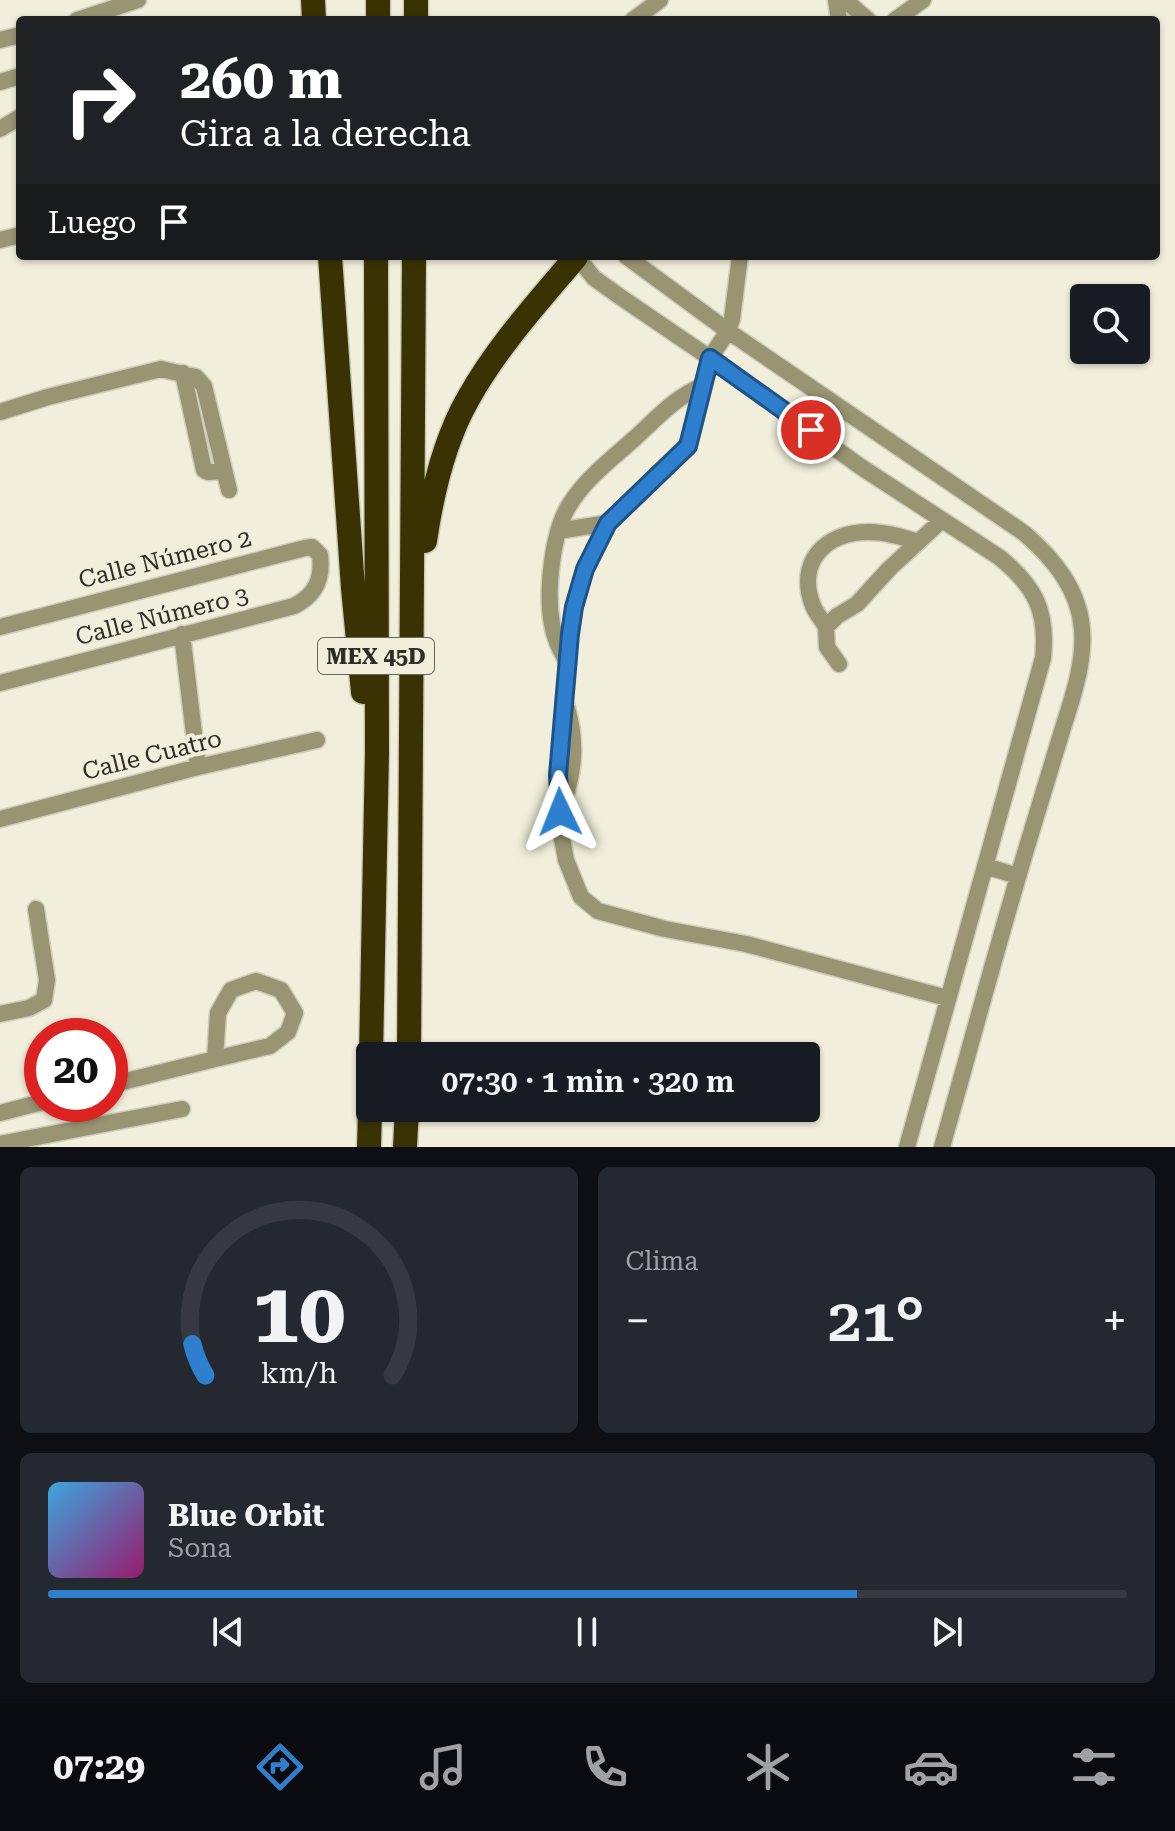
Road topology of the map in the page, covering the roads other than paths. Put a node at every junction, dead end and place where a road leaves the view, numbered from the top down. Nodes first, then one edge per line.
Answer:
1 (138, 0) edge
2 (660, 0) edge
3 (845, 0) edge
4 (923, 0) edge
5 (89, 16) edge
6 (638, 16) edge
7 (863, 16) edge
8 (901, 16) edge
9 (330, 260) edge
10 (376, 260) edge
11 (414, 260) edge
12 (574, 260) edge
13 (580, 260) edge
14 (631, 260) edge
15 (740, 260) edge
16 (728, 331) junction
17 (710, 358) junction
18 (703, 386) junction
19 (0, 412) edge
20 (229, 490) dead end
21 (942, 520) junction
22 (608, 523) junction
23 (558, 531) junction
24 (918, 542) junction
25 (321, 575) joint
26 (0, 627) edge
27 (826, 627) junction
28 (182, 634) junction
29 (568, 664) junction
30 (839, 664) dead end
31 (0, 683) edge
32 (317, 740) dead end
33 (377, 752) junction
34 (198, 767) junction
35 (0, 819) edge
36 (985, 866) junction
37 (1018, 876) junction
38 (36, 909) dead end
39 (947, 998) junction
40 (411, 1006) junction
41 (0, 1014) edge
42 (371, 1042) edge
43 (410, 1042) edge
44 (215, 1059) junction
45 (128, 1081) edge
46 (24, 1107) edge
47 (182, 1109) dead end
48 (0, 1113) edge
49 (370, 1122) edge
50 (406, 1122) edge
51 (0, 1144) edge
52 (369, 1147) edge
53 (405, 1147) edge
54 (907, 1147) edge
55 (942, 1147) edge

1 - 5 street
2 - 6 street
3 - 7 street
4 - 8 street
9 - 33 highway
10 - 33 highway, MEX 45D
11 - 40 highway, MEX 45D
12 - 40 highway
13 - 17 street
14 - 16 street
15 - 16 street
16 - 17 street
16 - 37 street
17 - 18 street
17 - 21 street
18 - 22 street
18 - 23 street
19 - 20 street
21 - 24 street
21 - 36 street
22 - 23 street
22 - 29 street
23 - 29 street
24 - 27 street
24 - 27 street
25 - 26 street, Calle Número 2
25 - 28 street, Calle Número 3
27 - 30 street
28 - 31 street, Calle Número 3
28 - 34 street
29 - 39 street
32 - 34 street, Calle Cuatro
33 - 42 highway, MEX 45D
34 - 35 street, Calle Cuatro
36 - 37 street
36 - 39 street
37 - 55 street
38 - 41 street
39 - 54 street
40 - 43 highway, MEX 45D
44 - 44 street
44 - 45 street
46 - 48 street
47 - 51 street
49 - 52 highway
50 - 53 highway

